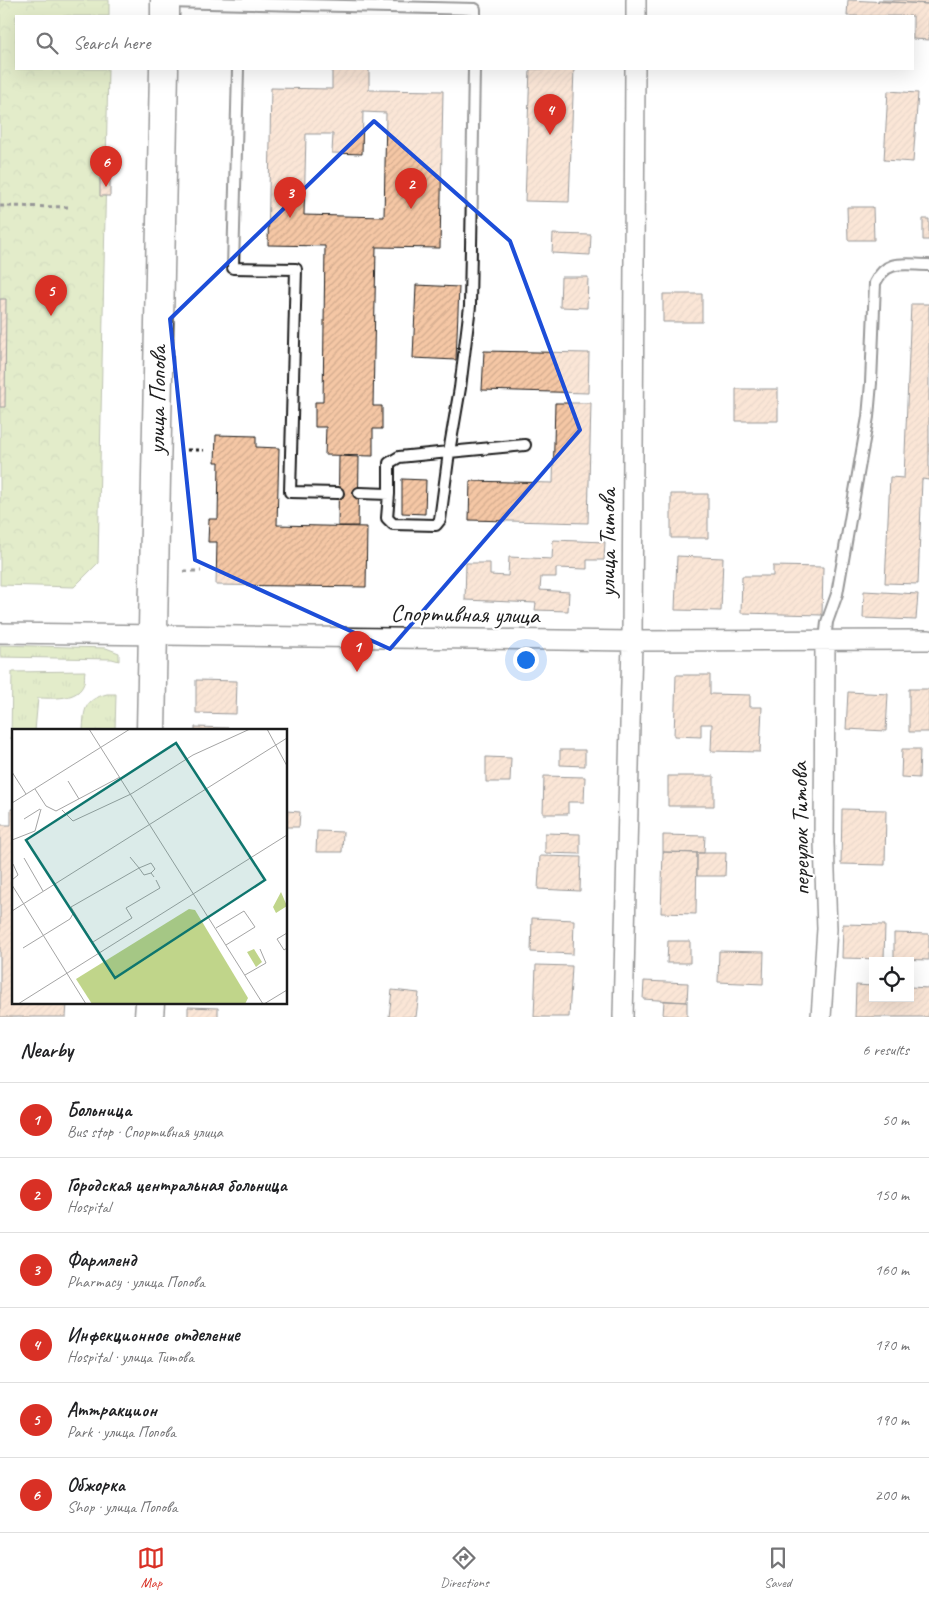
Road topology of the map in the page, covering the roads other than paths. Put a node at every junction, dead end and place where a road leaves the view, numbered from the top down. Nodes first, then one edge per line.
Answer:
1 (636, 0) edge
2 (239, 4) junction
3 (437, 4) edge
4 (165, 6) edge
5 (239, 15) edge
6 (475, 15) edge
7 (636, 15) edge
8 (164, 70) edge
9 (238, 70) edge
10 (474, 70) edge
11 (635, 70) edge
12 (929, 265) edge
13 (525, 445) dead end
14 (449, 452) junction
15 (338, 493) dead end
16 (358, 493) dead end
17 (388, 494) junction
18 (0, 633) edge
19 (152, 636) junction
20 (929, 640) edge
21 (632, 641) junction
22 (825, 641) junction
23 (151, 729) edge
24 (150, 1004) edge
25 (149, 1017) edge
26 (623, 1017) edge
27 (821, 1017) edge

1 - 7 street
2 - 3 lane
2 - 4 lane
2 - 5 lane
3 - 6 lane
8 - 19 street, улица Попова
9 - 15 lane
10 - 14 lane
11 - 21 street, улица Титова
12 - 22 lane
13 - 14 lane
14 - 17 lane
14 - 17 lane
16 - 17 lane
18 - 19 street, Спортивная улица
19 - 21 street, Спортивная улица
19 - 23 street, улица Попова
20 - 22 street, Спортивная улица
21 - 22 street, Спортивная улица
21 - 26 street, улица Титова
22 - 27 street, переулок Титова
24 - 25 street

